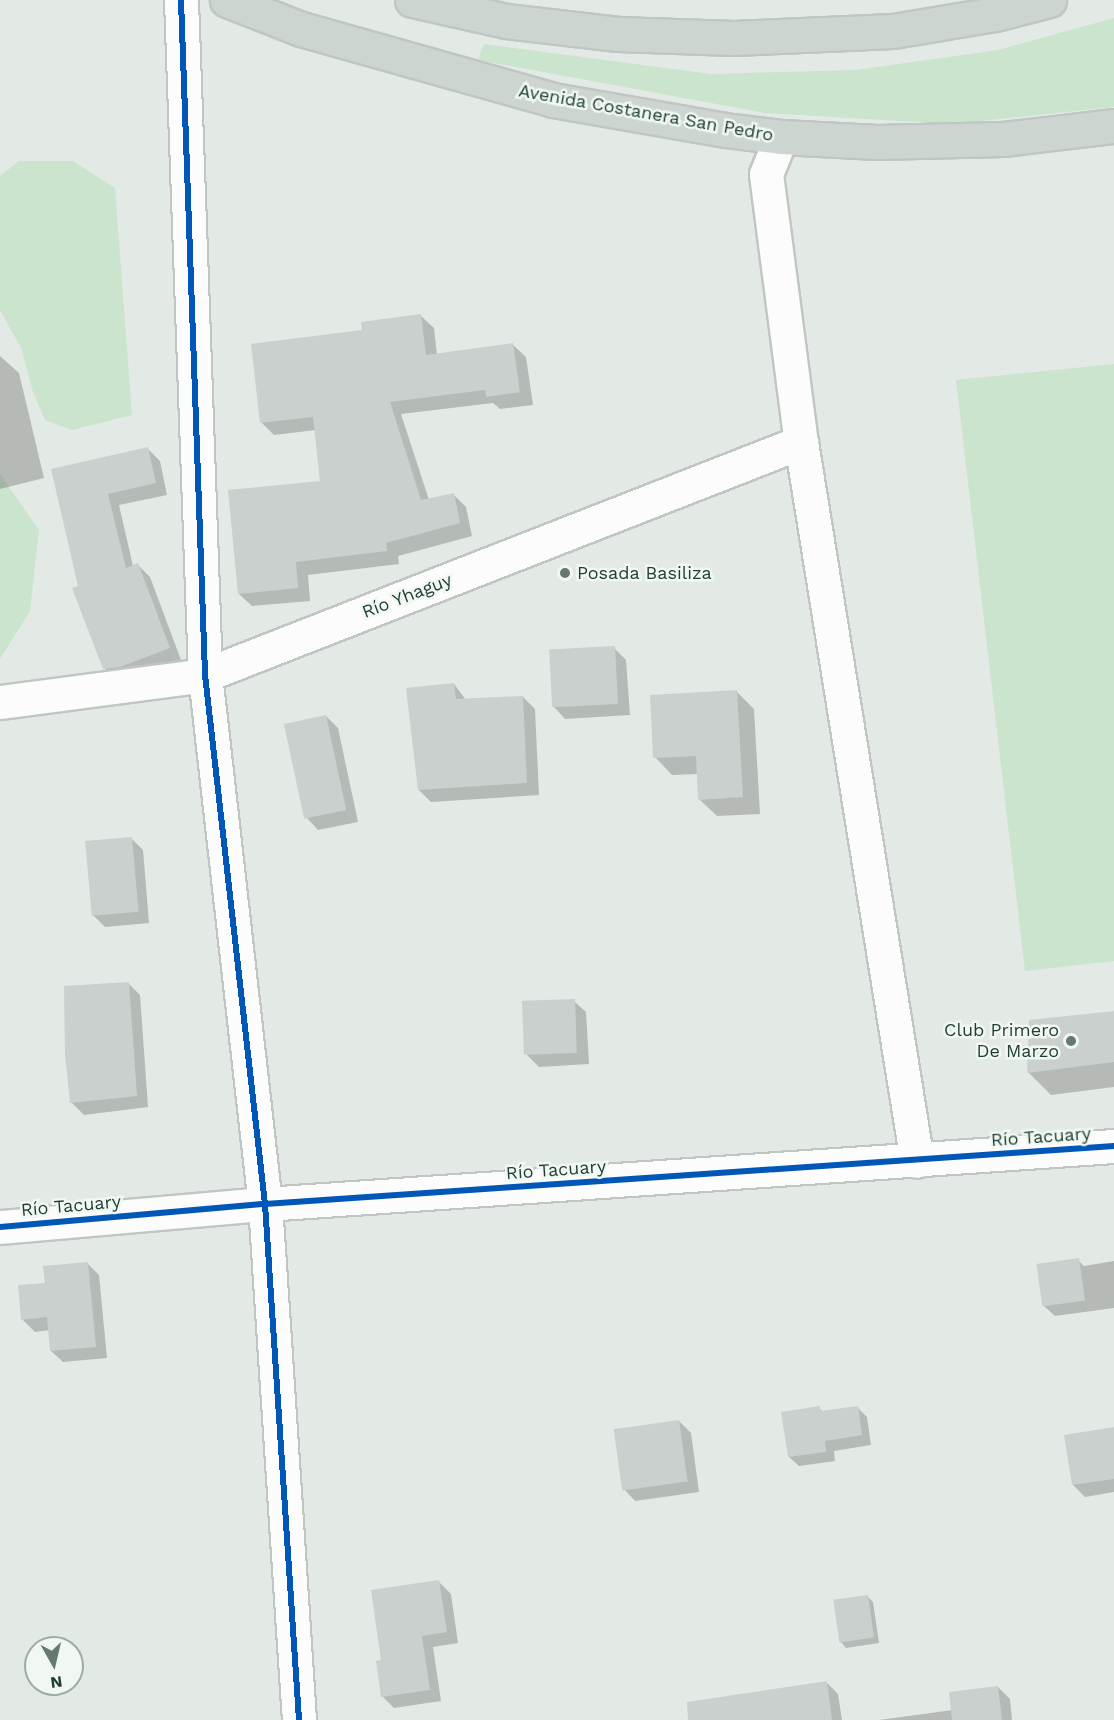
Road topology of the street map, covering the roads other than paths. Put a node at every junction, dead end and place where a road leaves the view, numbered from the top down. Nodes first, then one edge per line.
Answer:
1 (181, 0) edge
2 (227, 0) edge
3 (412, 0) edge
4 (1049, 0) edge
5 (1114, 126) edge
6 (781, 137) junction
7 (801, 442) junction
8 (205, 675) junction
9 (0, 702) edge
10 (1114, 1146) edge
11 (917, 1161) junction
12 (265, 1204) junction
13 (0, 1227) edge
14 (299, 1720) edge

1 - 8 street
2 - 6 main road, Avenida Costanera San Pedro
3 - 4 main road
5 - 6 main road, Avenida Costanera San Pedro
6 - 7 street
7 - 8 street, Río Yhaguy
7 - 11 street
8 - 9 street, Río Yhaguy
8 - 12 street
10 - 11 street, Río Tacuary
11 - 12 street, Río Tacuary
12 - 13 street, Río Tacuary
12 - 14 street

